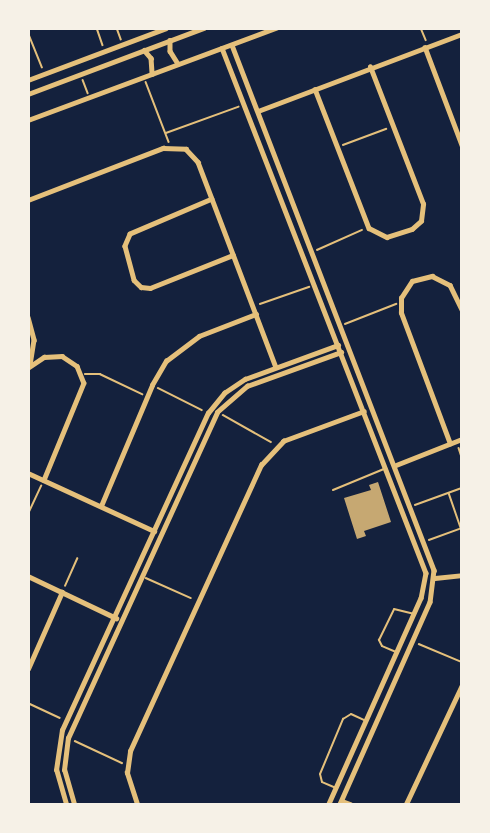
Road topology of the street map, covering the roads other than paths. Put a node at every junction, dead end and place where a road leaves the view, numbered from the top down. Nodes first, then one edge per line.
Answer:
1 (166, 28) edge
2 (204, 28) edge
3 (276, 28) edge
4 (462, 34) edge
5 (170, 40) junction
6 (232, 45) junction
7 (427, 47) junction
8 (222, 48) junction
9 (144, 50) junction
10 (177, 64) junction
11 (370, 67) junction
12 (152, 74) junction
13 (28, 80) edge
14 (315, 89) junction
15 (28, 94) edge
16 (258, 111) junction
17 (28, 120) edge
18 (462, 145) edge
19 (212, 199) junction
20 (28, 200) edge
21 (233, 255) junction
22 (462, 310) edge
23 (256, 314) junction
24 (28, 317) edge
25 (338, 345) junction
26 (341, 352) junction
27 (276, 367) junction
28 (29, 369) edge
29 (364, 411) junction
30 (459, 440) edge
31 (450, 444) junction
32 (396, 465) junction
33 (387, 468) junction
34 (28, 473) edge
35 (44, 480) junction
36 (333, 490) dead end
37 (101, 506) junction
38 (154, 531) junction
39 (462, 575) edge
40 (28, 576) edge
41 (435, 578) junction
42 (62, 592) junction
43 (414, 614) junction
44 (116, 618) junction
45 (397, 652) junction
46 (28, 669) edge
47 (462, 685) edge
48 (366, 721) junction
49 (336, 788) junction
50 (341, 802) edge
51 (66, 804) edge
52 (74, 804) edge
53 (137, 804) edge
54 (329, 804) edge
55 (350, 804) edge
56 (406, 804) edge

1 - 13 street
2 - 5 street
3 - 6 street
4 - 7 street
5 - 9 street
5 - 10 street
6 - 8 street
6 - 16 street
7 - 11 street
7 - 18 street
8 - 10 street
8 - 25 street
9 - 12 street
9 - 15 street
10 - 12 street
11 - 14 street
11 - 14 street
12 - 17 street
14 - 16 street
16 - 32 street
19 - 20 street
19 - 21 street
19 - 21 street
21 - 23 street
22 - 31 street
23 - 27 street
23 - 37 street
24 - 28 street
25 - 26 street
25 - 27 street
26 - 29 street
26 - 52 street
27 - 38 street
28 - 35 street
29 - 33 street
29 - 53 street
30 - 31 street
31 - 32 street
32 - 41 street
33 - 36 lane
33 - 43 street
34 - 35 street
35 - 37 street
37 - 38 street
38 - 44 street
39 - 41 street
40 - 42 street
41 - 50 street
42 - 44 street
42 - 46 street
43 - 45 street
43 - 45 lane
44 - 51 street
45 - 48 street
47 - 56 street
48 - 49 street
48 - 49 lane
49 - 54 street
50 - 55 street

